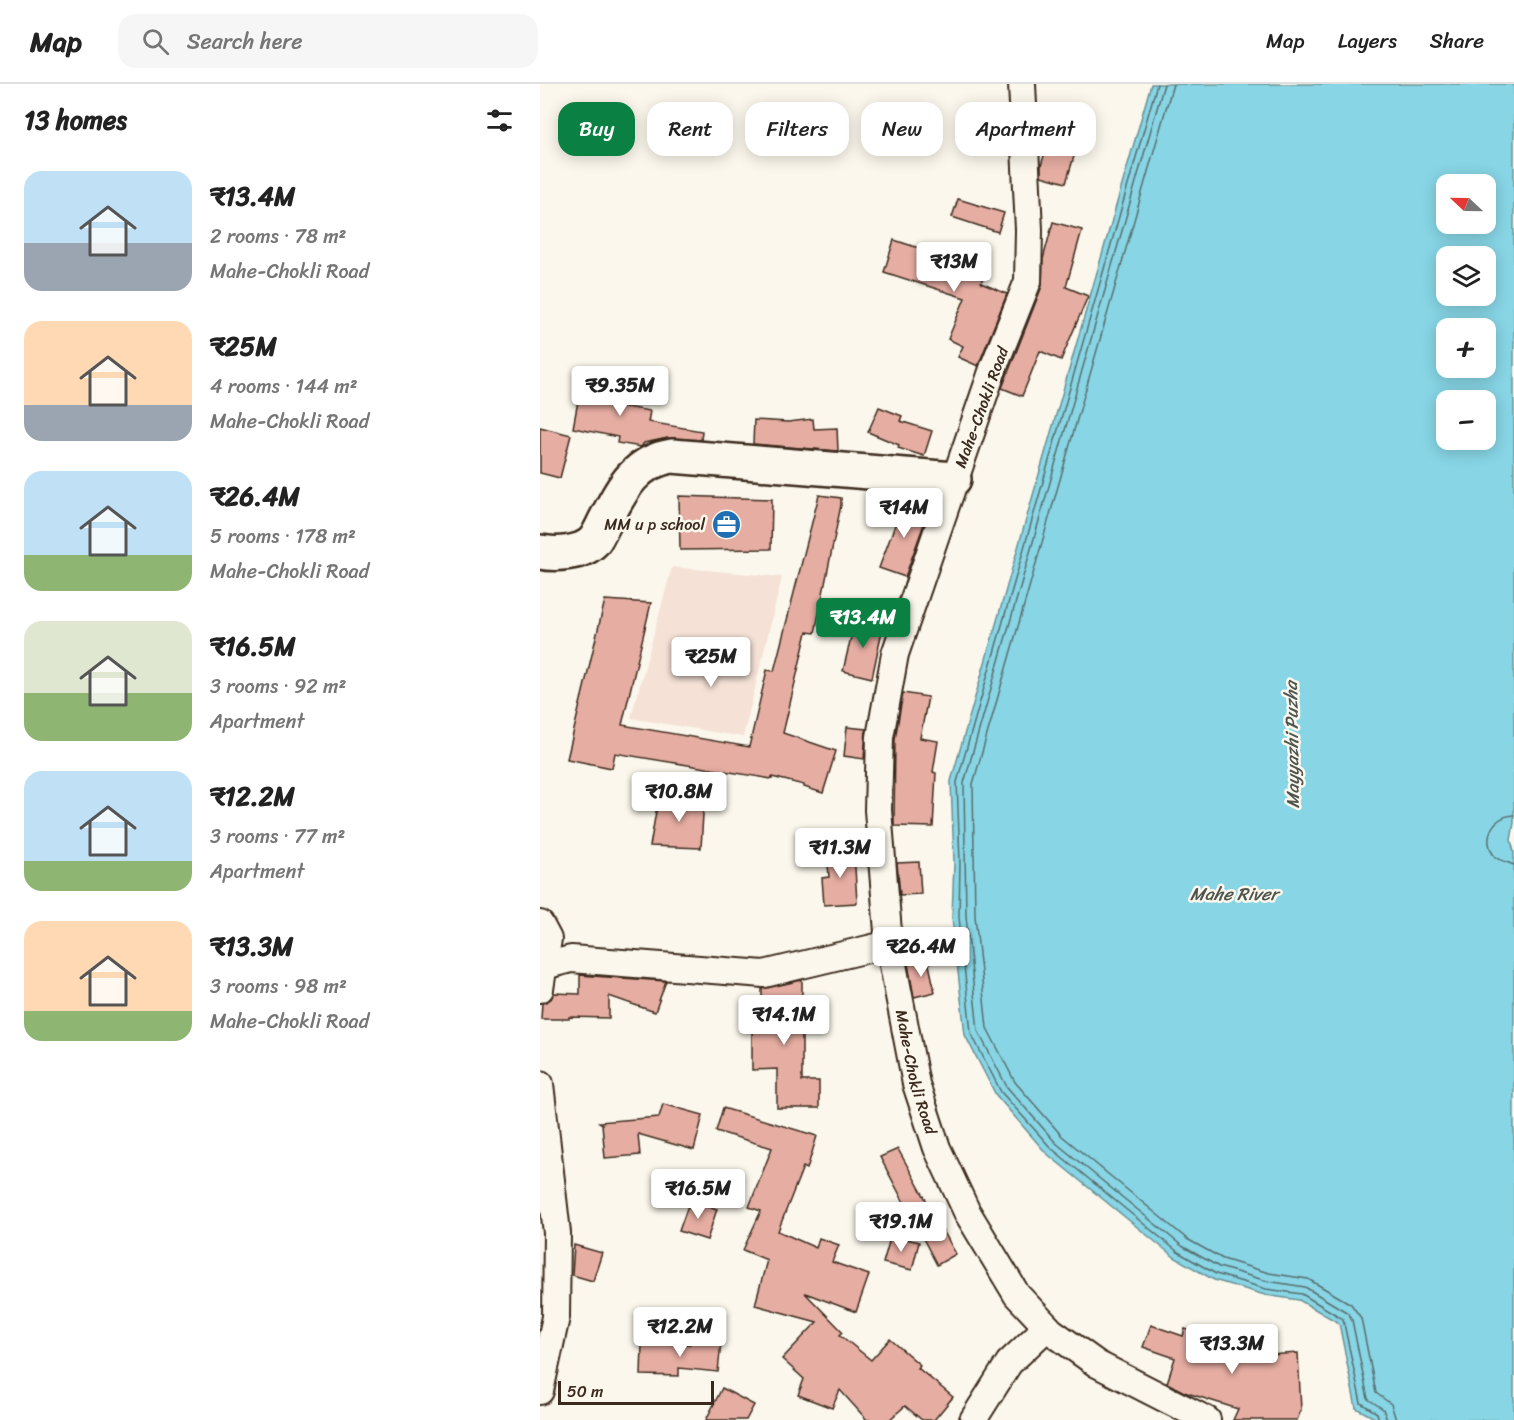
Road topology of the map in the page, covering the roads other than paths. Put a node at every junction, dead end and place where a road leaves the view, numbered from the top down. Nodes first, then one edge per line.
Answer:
1 (1022, 84) edge
2 (954, 479) junction
3 (540, 552) edge
4 (540, 924) edge
5 (889, 944) junction
6 (542, 977) edge
7 (540, 1084) edge
8 (1047, 1327) junction
9 (540, 1391) edge
10 (973, 1420) edge
11 (1207, 1420) edge

1 - 2 street, Mahe-Chokli Road
2 - 3 main road
2 - 5 street, Mahe-Chokli Road
4 - 6 street
5 - 6 street
5 - 8 street, Mahe-Chokli Road
7 - 9 street
8 - 10 street
8 - 11 street, Mahe-Chokli Road

